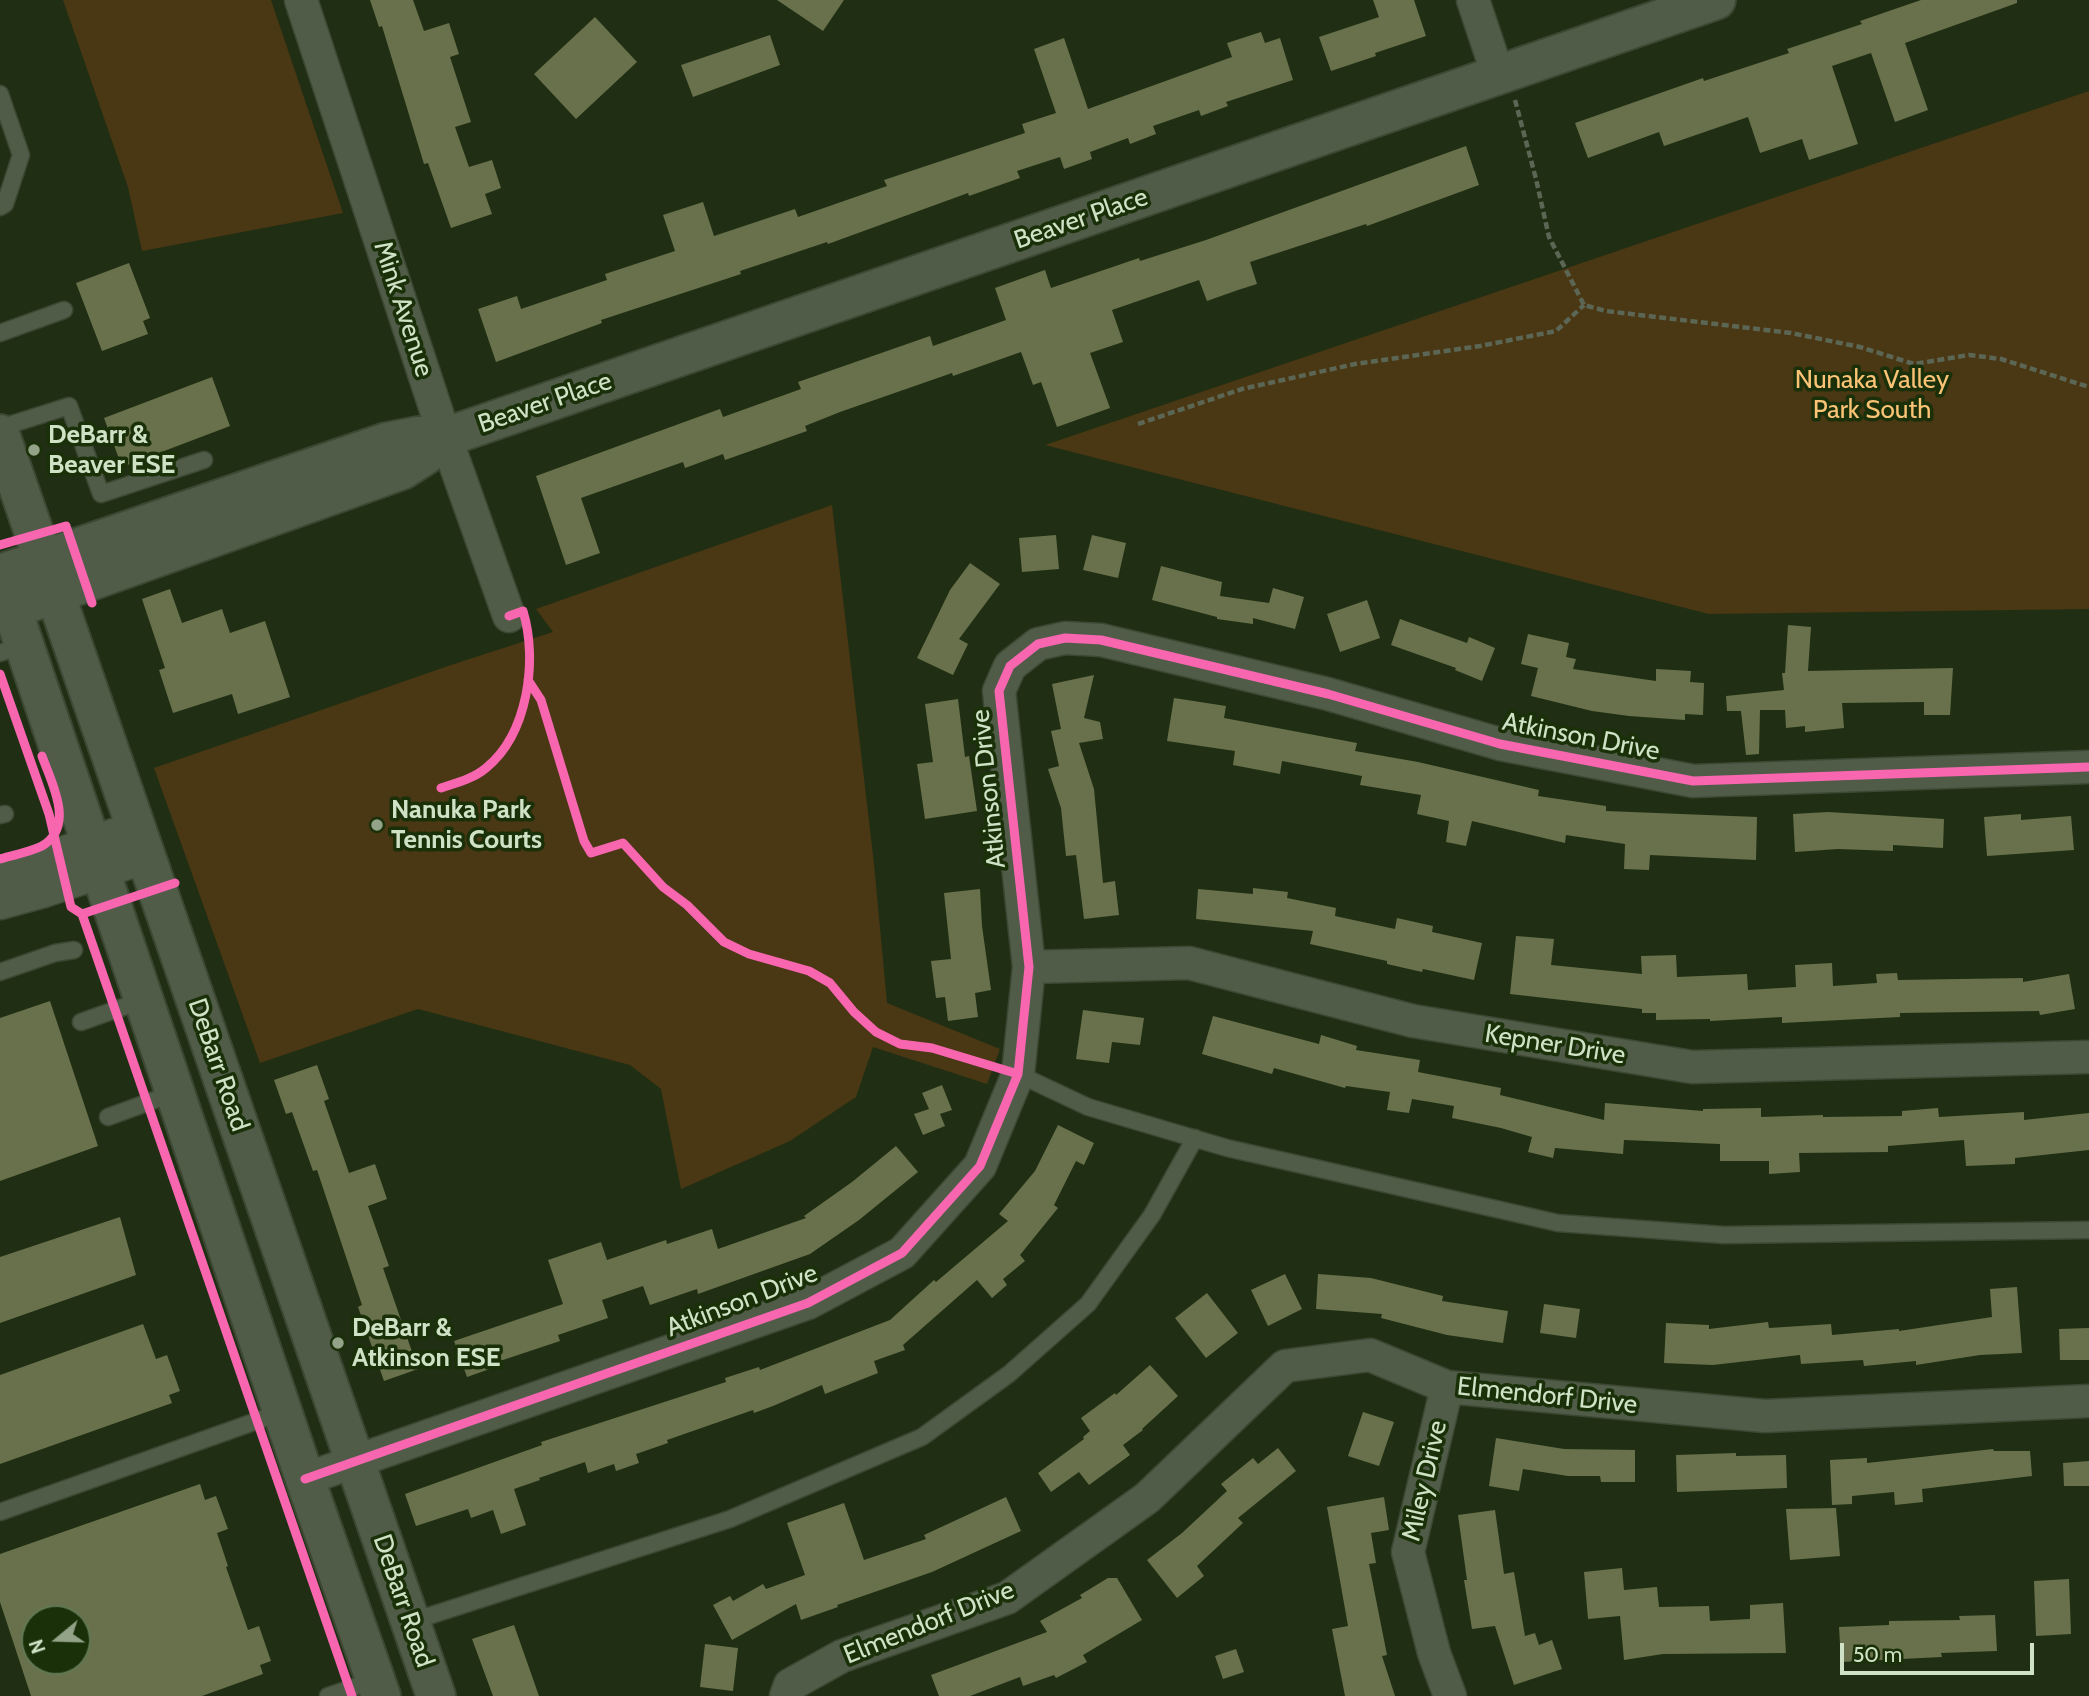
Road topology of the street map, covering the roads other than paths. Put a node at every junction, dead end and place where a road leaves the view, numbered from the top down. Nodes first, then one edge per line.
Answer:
1 (302, 0) edge
2 (1473, 0) edge
3 (1716, 0) edge
4 (1498, 75) junction
5 (0, 94) edge
6 (0, 206) edge
7 (64, 310) dead end
8 (0, 332) edge
9 (0, 428) edge
10 (0, 434) edge
11 (446, 438) junction
12 (204, 460) dead end
13 (49, 575) junction
14 (4, 585) edge
15 (509, 616) dead end
16 (12, 649) edge
17 (2089, 767) edge
18 (141, 842) junction
19 (96, 858) junction
20 (0, 875) edge
21 (0, 903) edge
22 (74, 950) dead end
23 (1029, 967) junction
24 (0, 972) edge
25 (143, 1000) junction
26 (81, 1023) dead end
27 (2089, 1057) edge
28 (1018, 1074) junction
29 (174, 1093) junction
30 (108, 1117) dead end
31 (1195, 1138) junction
32 (2089, 1230) edge
33 (1447, 1387) junction
34 (2089, 1401) edge
35 (282, 1412) junction
36 (355, 1461) junction
37 (305, 1479) junction
38 (0, 1512) edge
39 (410, 1622) junction
40 (378, 1688) edge
41 (328, 1696) edge
42 (436, 1696) edge
43 (786, 1696) edge
44 (1450, 1696) edge

1 - 11 street, Mink Avenue
2 - 4 street
3 - 4 main road, Beaver Place
4 - 11 main road, Beaver Place
5 - 6 lane
7 - 8 lane
9 - 12 lane
10 - 13 main road, DeBarr Road
11 - 13 main road, Beaver Place
11 - 15 street, Mink Avenue
13 - 14 main road, Beaver Place
13 - 18 main road, DeBarr Road
14 - 16 main road, DeBarr Road
16 - 19 main road, DeBarr Road
17 - 23 street, Atkinson Drive
18 - 19 street
18 - 36 main road, DeBarr Road
19 - 20 street
19 - 21 street
19 - 25 main road, DeBarr Road
22 - 24 lane
23 - 27 street, Kepner Drive
23 - 28 street, Atkinson Drive
25 - 26 lane
25 - 29 main road, DeBarr Road
28 - 31 lane
28 - 36 street, Atkinson Drive
29 - 30 lane
29 - 35 main road, DeBarr Road
31 - 32 lane
31 - 39 lane
33 - 34 street, Elmendorf Drive
33 - 43 street, Elmendorf Drive
33 - 44 street, Miley Drive
35 - 37 main road, DeBarr Road
35 - 38 lane
36 - 37 street, Atkinson Drive
36 - 39 main road, DeBarr Road
37 - 40 main road, DeBarr Road
39 - 42 main road, DeBarr Road
40 - 41 lane

